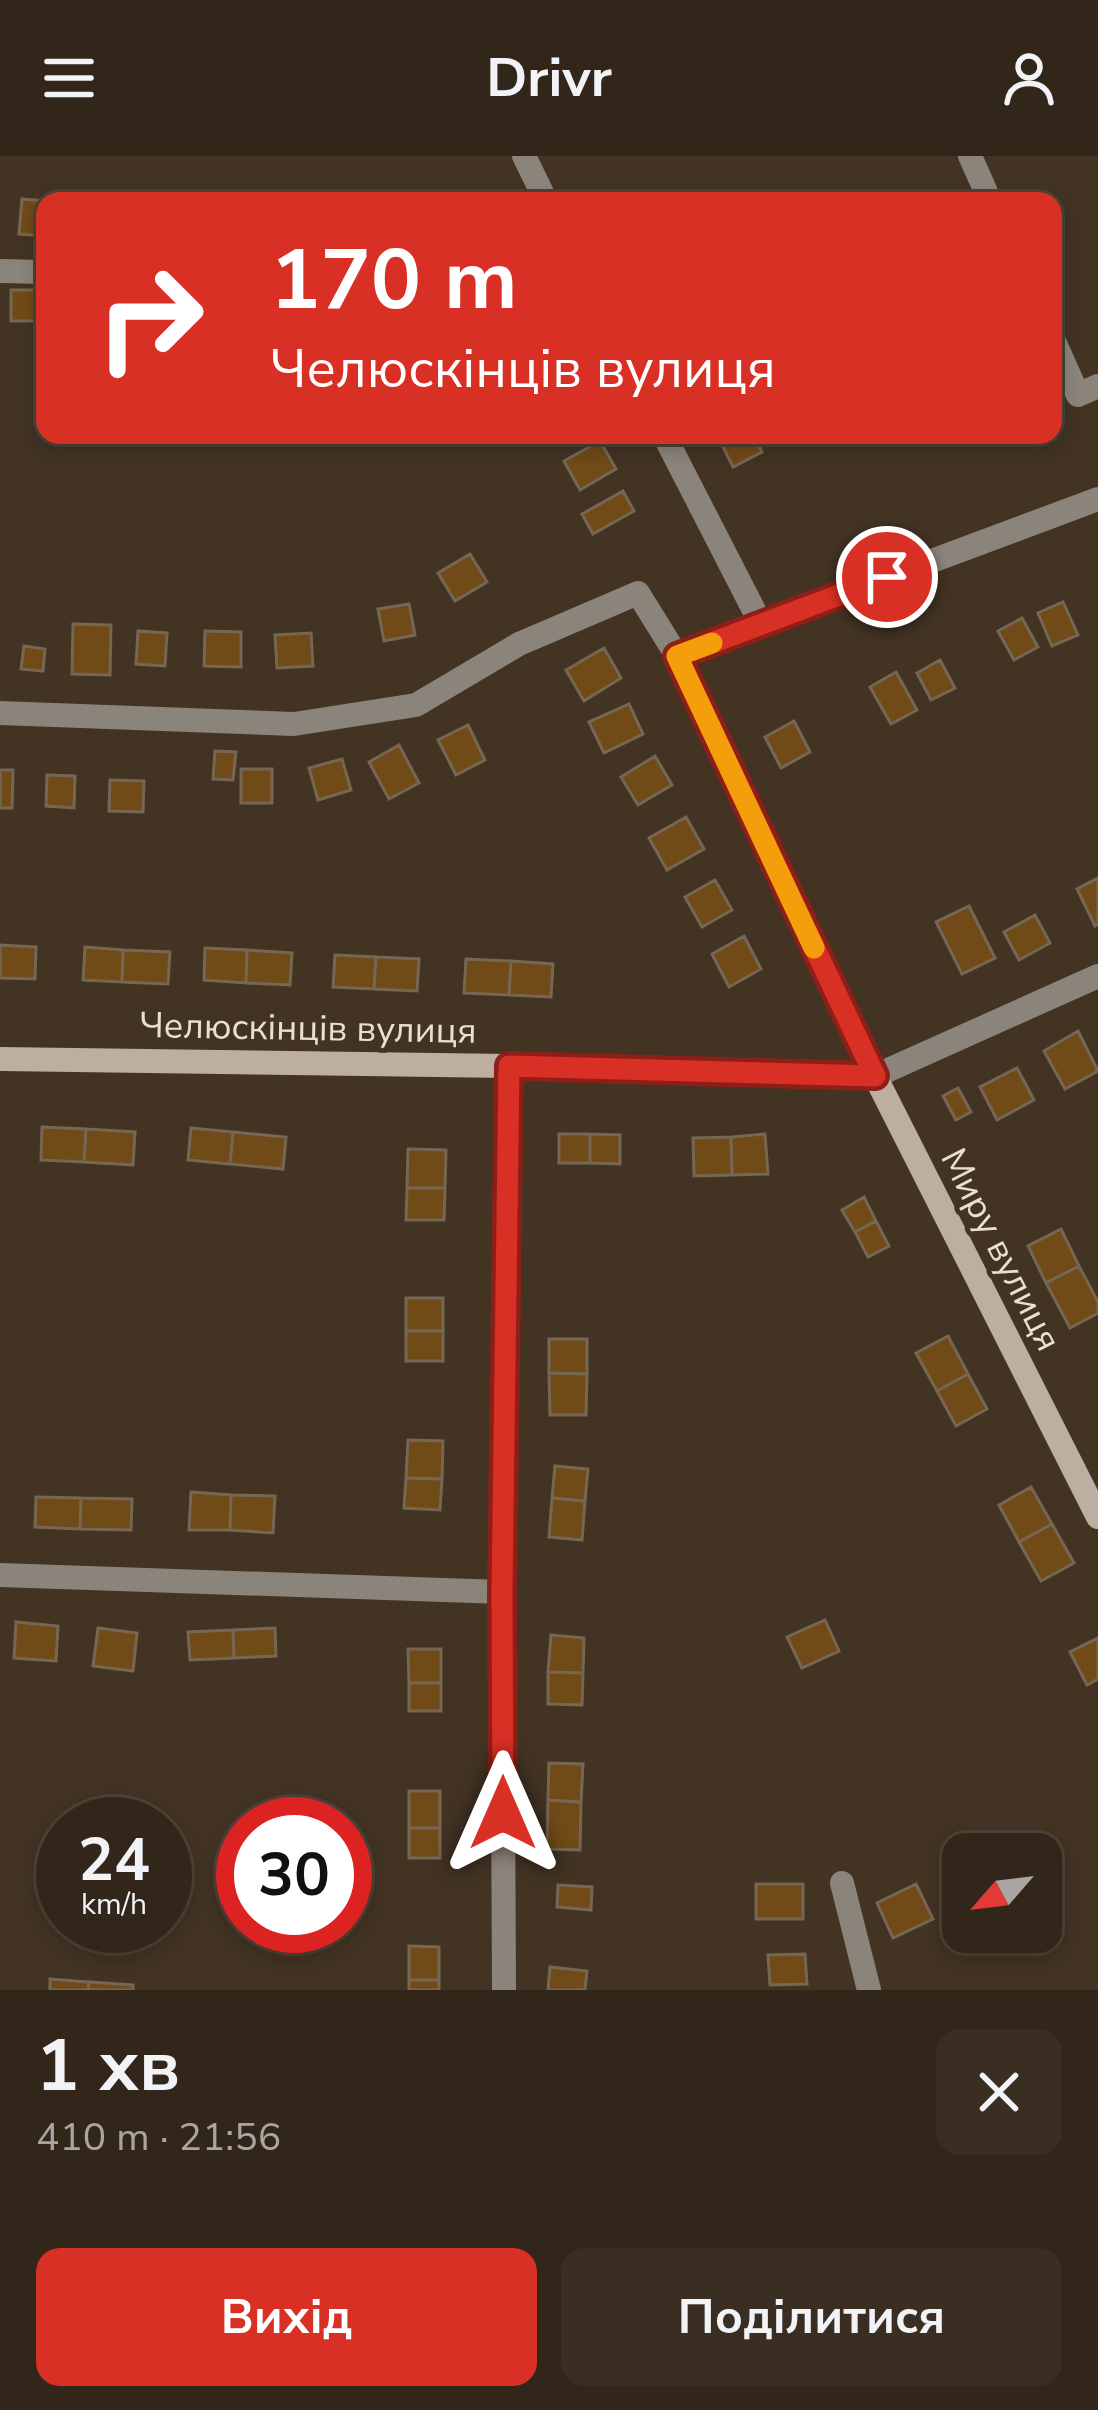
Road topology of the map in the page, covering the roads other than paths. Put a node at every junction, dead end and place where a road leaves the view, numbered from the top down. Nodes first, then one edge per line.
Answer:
1 (524, 156) edge
2 (970, 156) edge
3 (542, 192) edge
4 (986, 192) edge
5 (0, 271) edge
6 (36, 272) edge
7 (1062, 359) edge
8 (1098, 386) edge
9 (669, 444) edge
10 (1098, 499) edge
11 (761, 624) junction
12 (677, 656) junction
13 (0, 713) edge
14 (1098, 976) edge
15 (0, 1059) edge
16 (509, 1066) junction
17 (875, 1076) junction
18 (1098, 1517) edge
19 (0, 1575) edge
20 (502, 1592) junction
21 (842, 1883) dead end
22 (504, 1990) edge
23 (869, 1990) edge

1 - 3 street
2 - 4 street
5 - 6 street
7 - 8 street
9 - 11 street
10 - 11 street
11 - 12 street
12 - 13 street
12 - 17 street
14 - 17 street, Челюскінців вулиця
15 - 16 main road, Челюскінців вулиця
16 - 17 main road, Челюскінців вулиця
16 - 20 street
17 - 18 main road, Миру вулиця
19 - 20 street
20 - 22 street
21 - 23 street

